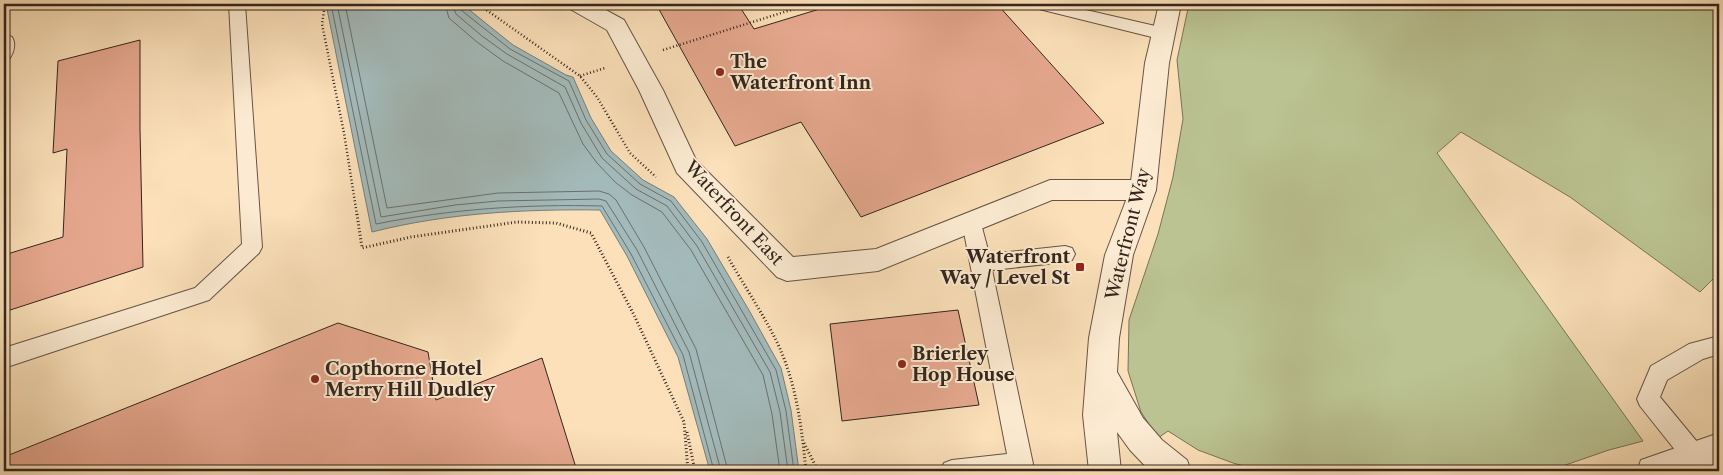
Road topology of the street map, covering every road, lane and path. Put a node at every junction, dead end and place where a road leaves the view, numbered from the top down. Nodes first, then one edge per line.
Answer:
1 (237, 4) edge
2 (325, 4) edge
3 (478, 4) edge
4 (578, 4) edge
5 (810, 4) edge
6 (1039, 4) edge
7 (1170, 4) edge
8 (1164, 34) junction
9 (658, 51) dead end
10 (661, 180) dead end
11 (1143, 190) junction
12 (972, 222) junction
13 (722, 249) dead end
14 (1065, 254) dead end
15 (980, 263) junction
16 (1719, 346) edge
17 (4, 358) edge
18 (1103, 375) junction
19 (684, 422) junction
20 (802, 439) junction
21 (1707, 452) edge
22 (967, 470) edge
23 (688, 471) edge
24 (695, 471) edge
25 (806, 471) edge
26 (818, 471) edge
27 (1105, 471) edge
28 (1175, 471) edge
29 (1653, 471) edge

1 - 17 lane
2 - 19 path
3 - 10 path
4 - 12 street, Waterfront East
5 - 9 path
6 - 8 lane
7 - 8 street, Waterfront Way
8 - 11 street, Waterfront Way
11 - 12 street, Waterfront East
11 - 18 street, Waterfront Way
12 - 15 lane
13 - 20 path
14 - 15 lane
15 - 22 lane
16 - 21 lane
18 - 27 street, Waterfront Way
18 - 28 street, Waterfront Way
19 - 23 path
19 - 24 path
20 - 25 path
20 - 26 path
21 - 29 street

